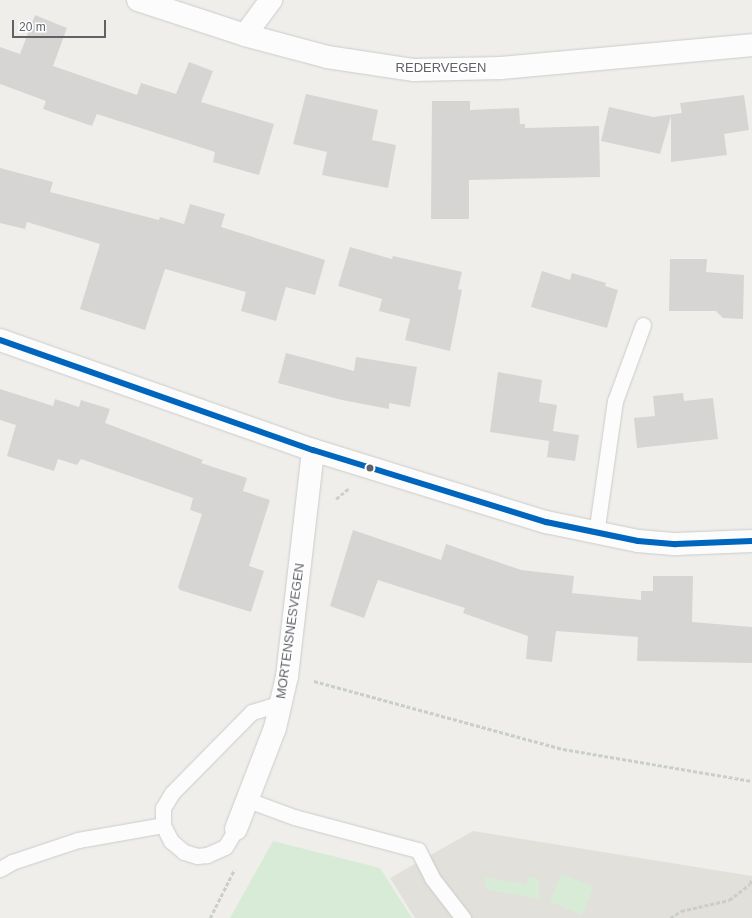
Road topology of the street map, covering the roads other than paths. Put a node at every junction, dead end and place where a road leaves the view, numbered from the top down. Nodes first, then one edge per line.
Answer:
1 (138, 0) edge
2 (271, 0) edge
3 (245, 35) junction
4 (752, 45) edge
5 (643, 325) dead end
6 (0, 340) edge
7 (313, 450) junction
8 (596, 534) junction
9 (752, 542) edge
10 (281, 703) junction
11 (248, 800) junction
12 (163, 825) junction
13 (236, 829) joint
14 (0, 869) edge
15 (463, 918) edge

1 - 3 street, REDERVEGEN
2 - 3 street
3 - 4 street, REDERVEGEN
5 - 8 lane
6 - 7 street
7 - 8 street
7 - 10 street, MORTENSNESVEGEN
8 - 9 street
10 - 11 street, MORTENSNESVEGEN
10 - 12 lane
11 - 13 street, MORTENSNESVEGEN
11 - 15 lane
12 - 13 lane
12 - 14 lane

